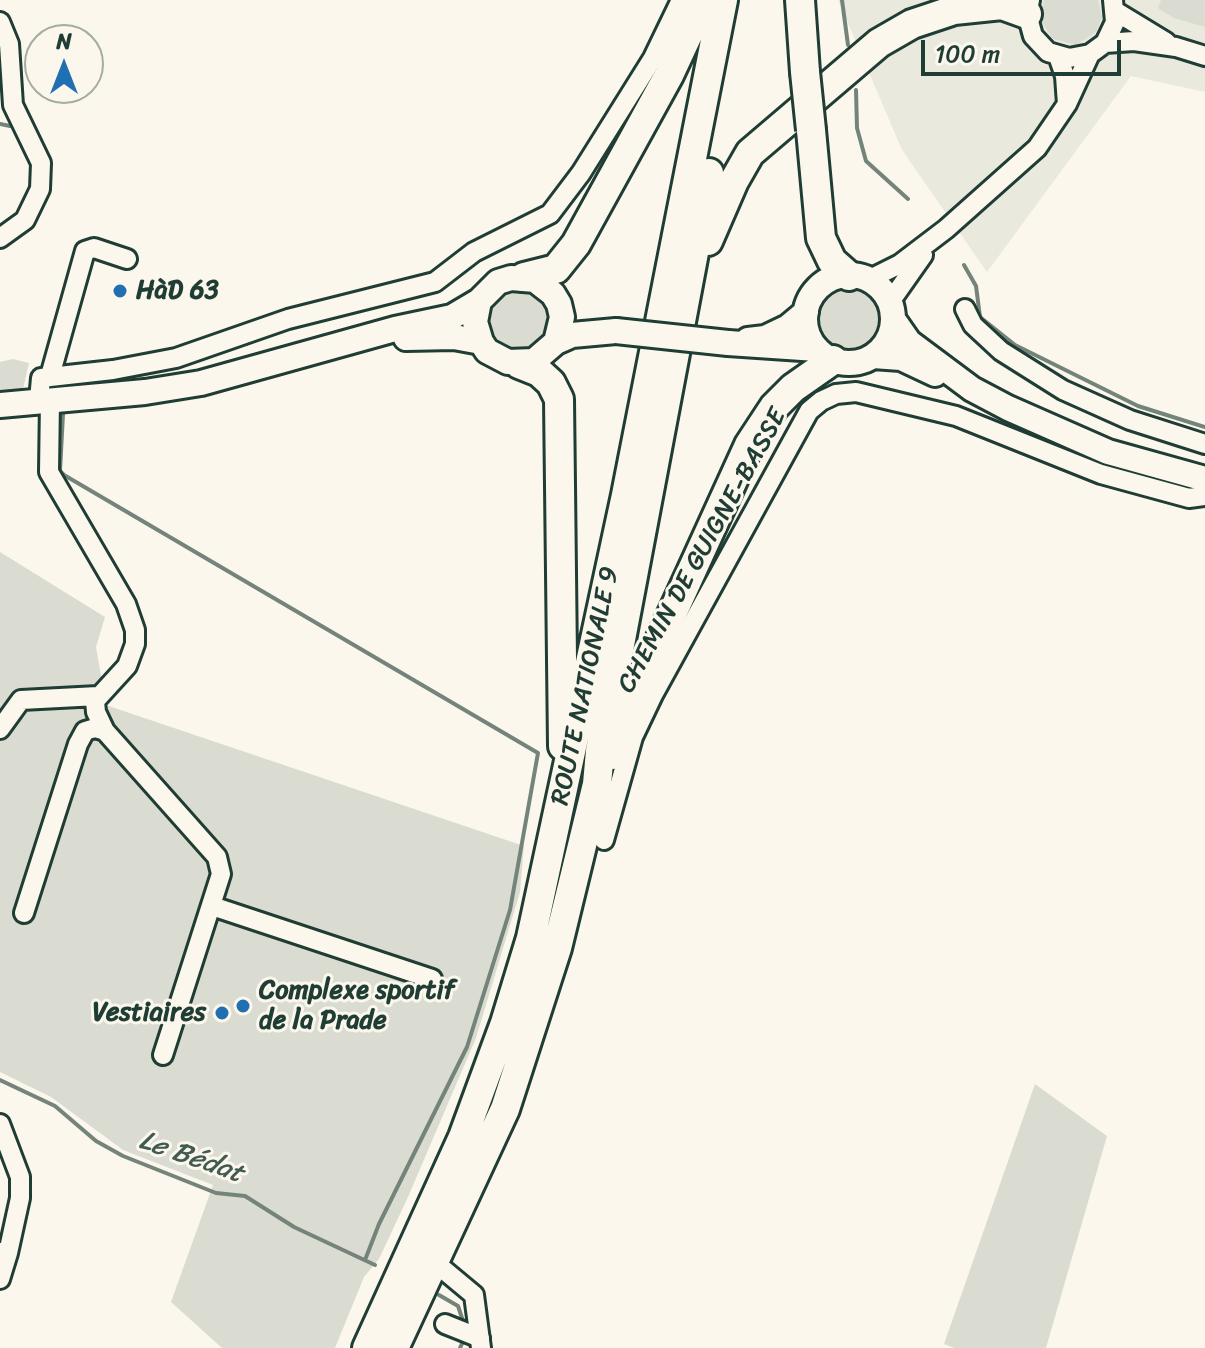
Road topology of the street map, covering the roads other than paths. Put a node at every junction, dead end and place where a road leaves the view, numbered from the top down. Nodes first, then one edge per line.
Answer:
1 (681, 0) edge
2 (704, 0) edge
3 (723, 0) edge
4 (741, 0) edge
5 (800, 0) edge
6 (1114, 5) edge
7 (1028, 7) edge
8 (0, 22) edge
9 (1176, 47) junction
10 (1098, 48) junction
11 (1058, 56) junction
12 (1205, 56) edge
13 (1067, 104) junction
14 (946, 229) junction
15 (0, 238) edge
16 (127, 259) dead end
17 (524, 277) junction
18 (859, 278) junction
19 (690, 282) junction
20 (479, 301) junction
21 (559, 304) junction
22 (965, 309) dead end
23 (891, 310) junction
24 (806, 312) junction
25 (616, 331) junction
26 (481, 342) junction
27 (556, 342) junction
28 (728, 343) junction
29 (324, 351) junction
30 (825, 355) junction
31 (873, 356) junction
32 (519, 364) junction
33 (972, 389) junction
34 (46, 392) junction
35 (0, 402) edge
36 (1205, 444) edge
37 (1205, 479) edge
38 (1205, 496) edge
39 (98, 696) junction
40 (21, 700) junction
41 (0, 701) edge
42 (0, 729) edge
43 (105, 731) junction
44 (597, 784) junction
45 (563, 788) junction
46 (604, 840) dead end
47 (212, 906) junction
48 (24, 913) dead end
49 (432, 979) dead end
50 (163, 1055) dead end
51 (0, 1124) edge
52 (469, 1191) junction
53 (4, 1252) edge
54 (444, 1270) junction
55 (0, 1279) edge
56 (468, 1335) edge
57 (367, 1348) edge
58 (394, 1348) edge
59 (407, 1348) edge

1 - 34 street
2 - 17 highway
3 - 45 highway, ROUTE NATIONALE 9
4 - 19 highway, ROUTE NATIONALE 9
5 - 18 highway, bridge
6 - 9 street
6 - 10 street
7 - 11 street
7 - 19 highway
8 - 15 street
9 - 10 street
9 - 12 street
10 - 11 street
10 - 13 street
11 - 13 street
13 - 14 street
14 - 18 street
14 - 23 street
16 - 34 street
17 - 20 main road
17 - 21 main road
18 - 23 main road
18 - 24 main road
19 - 44 highway, ROUTE NATIONALE 9
20 - 26 main road
20 - 29 main road
21 - 25 main road
21 - 27 main road
22 - 36 street
23 - 31 main road
23 - 33 main road
24 - 28 main road
24 - 30 main road
25 - 27 main road
25 - 28 main road, bridge
26 - 29 main road
26 - 32 main road
27 - 32 main road
28 - 30 main road
29 - 34 main road
30 - 31 main road
30 - 44 highway
31 - 33 main road
32 - 45 highway
33 - 37 main road
34 - 35 main road
34 - 39 street
38 - 46 street, CHEMIN DE GUIGNE-BASSE
39 - 40 street
39 - 43 street
40 - 41 street
40 - 42 street
43 - 47 street
43 - 48 street
44 - 52 highway, ROUTE NATIONALE 9
45 - 57 highway, ROUTE NATIONALE 9
47 - 49 street
47 - 50 street
51 - 53 street
52 - 54 street
52 - 58 highway, ROUTE NATIONALE 9
53 - 55 street
54 - 56 street
54 - 59 street

